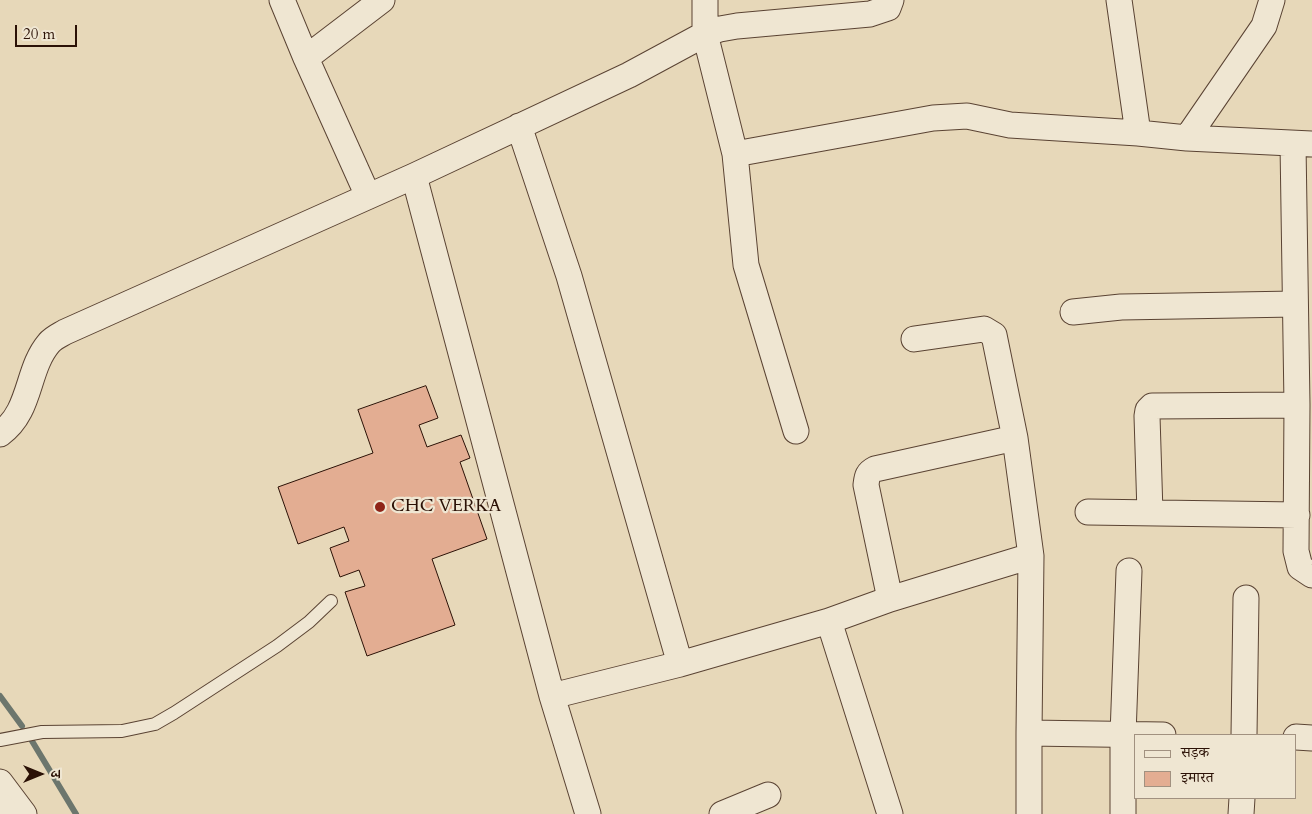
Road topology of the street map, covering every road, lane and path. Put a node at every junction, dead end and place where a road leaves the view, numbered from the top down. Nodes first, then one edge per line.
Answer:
1 (282, 0) edge
2 (382, 0) edge
3 (705, 0) edge
4 (891, 0) edge
5 (1119, 0) edge
6 (1272, 0) edge
7 (705, 34) junction
8 (306, 58) junction
9 (519, 126) junction
10 (1138, 132) junction
11 (1187, 138) junction
12 (1303, 144) edge
13 (735, 154) junction
14 (414, 176) junction
15 (368, 196) junction
16 (1303, 256) edge
17 (1295, 304) junction
18 (1074, 312) dead end
19 (914, 339) dead end
20 (1304, 365) edge
21 (1297, 405) junction
22 (796, 431) dead end
23 (0, 434) edge
24 (1015, 438) junction
25 (1088, 512) dead end
26 (1150, 513) junction
27 (1297, 515) junction
28 (1031, 556) junction
29 (1129, 571) dead end
30 (1312, 575) edge
31 (1246, 598) dead end
32 (890, 599) junction
33 (331, 601) dead end
34 (829, 620) junction
35 (680, 664) junction
36 (552, 696) junction
37 (1029, 733) junction
38 (1244, 734) edge
39 (1123, 735) junction
40 (1134, 735) edge
41 (1297, 737) edge
42 (1312, 738) edge
43 (0, 740) edge
44 (0, 782) edge
45 (768, 795) dead end
46 (1242, 799) edge
47 (0, 807) edge
48 (5, 814) edge
49 (24, 814) edge
50 (588, 814) edge
51 (722, 814) edge
52 (890, 814) edge
53 (1030, 814) edge
54 (1122, 814) edge
55 (1241, 814) edge

1 - 8 street
2 - 8 street
3 - 7 street
4 - 7 street
5 - 10 street
6 - 11 street
7 - 9 street
7 - 13 street
8 - 15 street
9 - 14 street
9 - 35 street
10 - 11 street
10 - 13 street
11 - 12 street
12 - 16 street
13 - 22 street
14 - 15 street
14 - 36 street
15 - 23 street
16 - 17 street
17 - 18 street
17 - 20 street
19 - 24 street
20 - 21 street
21 - 26 street
21 - 27 street
24 - 28 street
24 - 32 street
25 - 26 street
26 - 27 street
27 - 30 street
28 - 32 street
28 - 37 street
29 - 39 street
31 - 38 street
32 - 34 street
33 - 43 lane
34 - 35 street
34 - 52 street
35 - 36 street
36 - 50 street
37 - 39 street
37 - 53 street
39 - 40 street
39 - 54 street
41 - 42 street
44 - 49 street
45 - 51 street
46 - 55 street
47 - 48 main road

